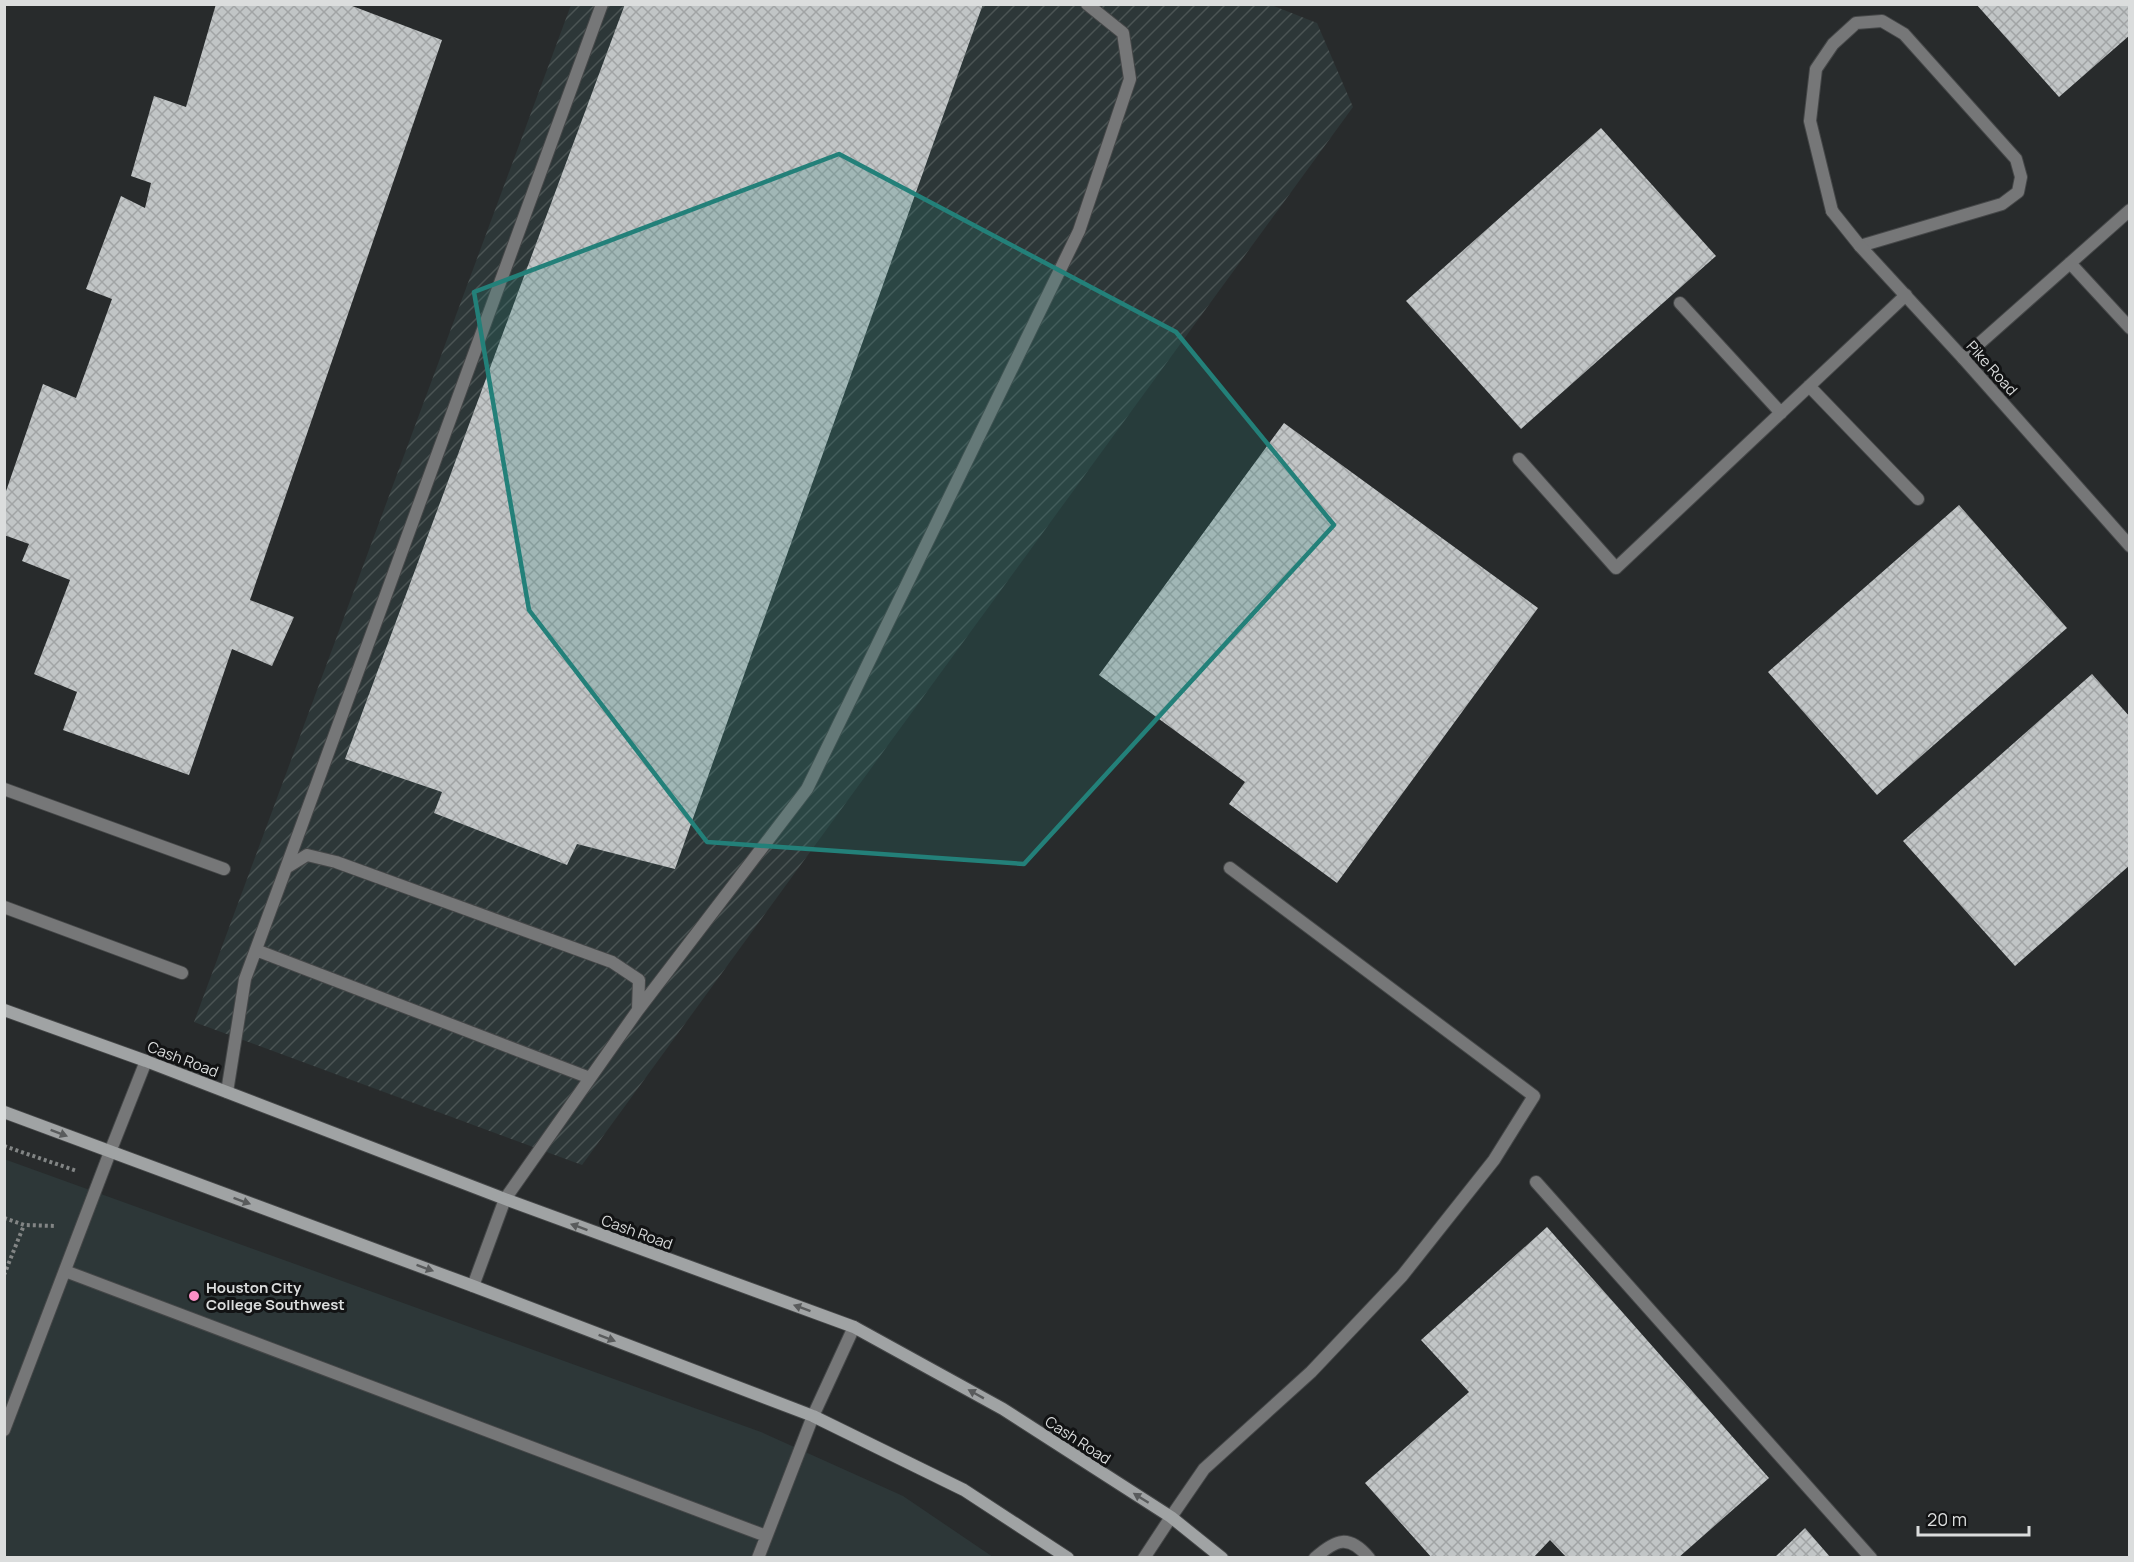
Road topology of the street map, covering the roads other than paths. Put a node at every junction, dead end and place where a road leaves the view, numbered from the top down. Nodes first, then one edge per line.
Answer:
1 (602, 4) edge
2 (1087, 4) edge
3 (2130, 210) edge
4 (1860, 246) junction
5 (2070, 263) junction
6 (1906, 295) junction
7 (1680, 303) dead end
8 (2130, 328) edge
9 (1963, 358) junction
10 (1809, 386) junction
11 (1781, 412) junction
12 (1519, 459) dead end
13 (1918, 499) dead end
14 (2130, 546) edge
15 (4, 789) edge
16 (286, 868) junction
17 (1230, 868) dead end
18 (224, 869) dead end
19 (4, 907) edge
20 (256, 950) junction
21 (182, 973) dead end
22 (4, 1010) edge
23 (638, 1010) junction
24 (146, 1061) junction
25 (590, 1077) junction
26 (227, 1092) junction
27 (4, 1112) edge
28 (110, 1152) junction
29 (1536, 1182) dead end
30 (505, 1200) junction
31 (65, 1271) junction
32 (473, 1286) junction
33 (854, 1327) junction
34 (813, 1416) junction
35 (4, 1430) edge
36 (1171, 1517) junction
37 (766, 1536) junction
38 (758, 1557) edge
39 (1068, 1557) edge
40 (1144, 1557) edge
41 (1222, 1557) edge
42 (1315, 1557) edge
43 (1369, 1557) edge
44 (1871, 1557) edge

1 - 16 street
2 - 23 street
3 - 5 street
4 - 4 street, Pike Road
4 - 6 street, Pike Road
5 - 8 street
5 - 9 street
6 - 9 street, Pike Road
6 - 10 street
7 - 11 street
9 - 14 street, Pike Road
10 - 11 street
10 - 13 street
11 - 12 street
15 - 18 street
16 - 20 street
16 - 23 street
17 - 36 street
19 - 21 street
20 - 25 street
20 - 26 street
22 - 24 street, Cash Road
23 - 25 street
24 - 26 street, Cash Road
24 - 28 street
25 - 30 street
26 - 30 street, Cash Road
27 -> 28 street
28 - 31 street
28 -> 32 street
29 - 44 street
30 - 32 street
33 -> 30 street, Cash Road
31 - 35 street
31 - 37 street
32 -> 34 street
33 - 34 street
36 -> 33 street, Cash Road
34 - 37 street
34 - 39 street
36 - 40 street
36 - 41 street, Cash Road
37 - 38 street
42 - 43 street

